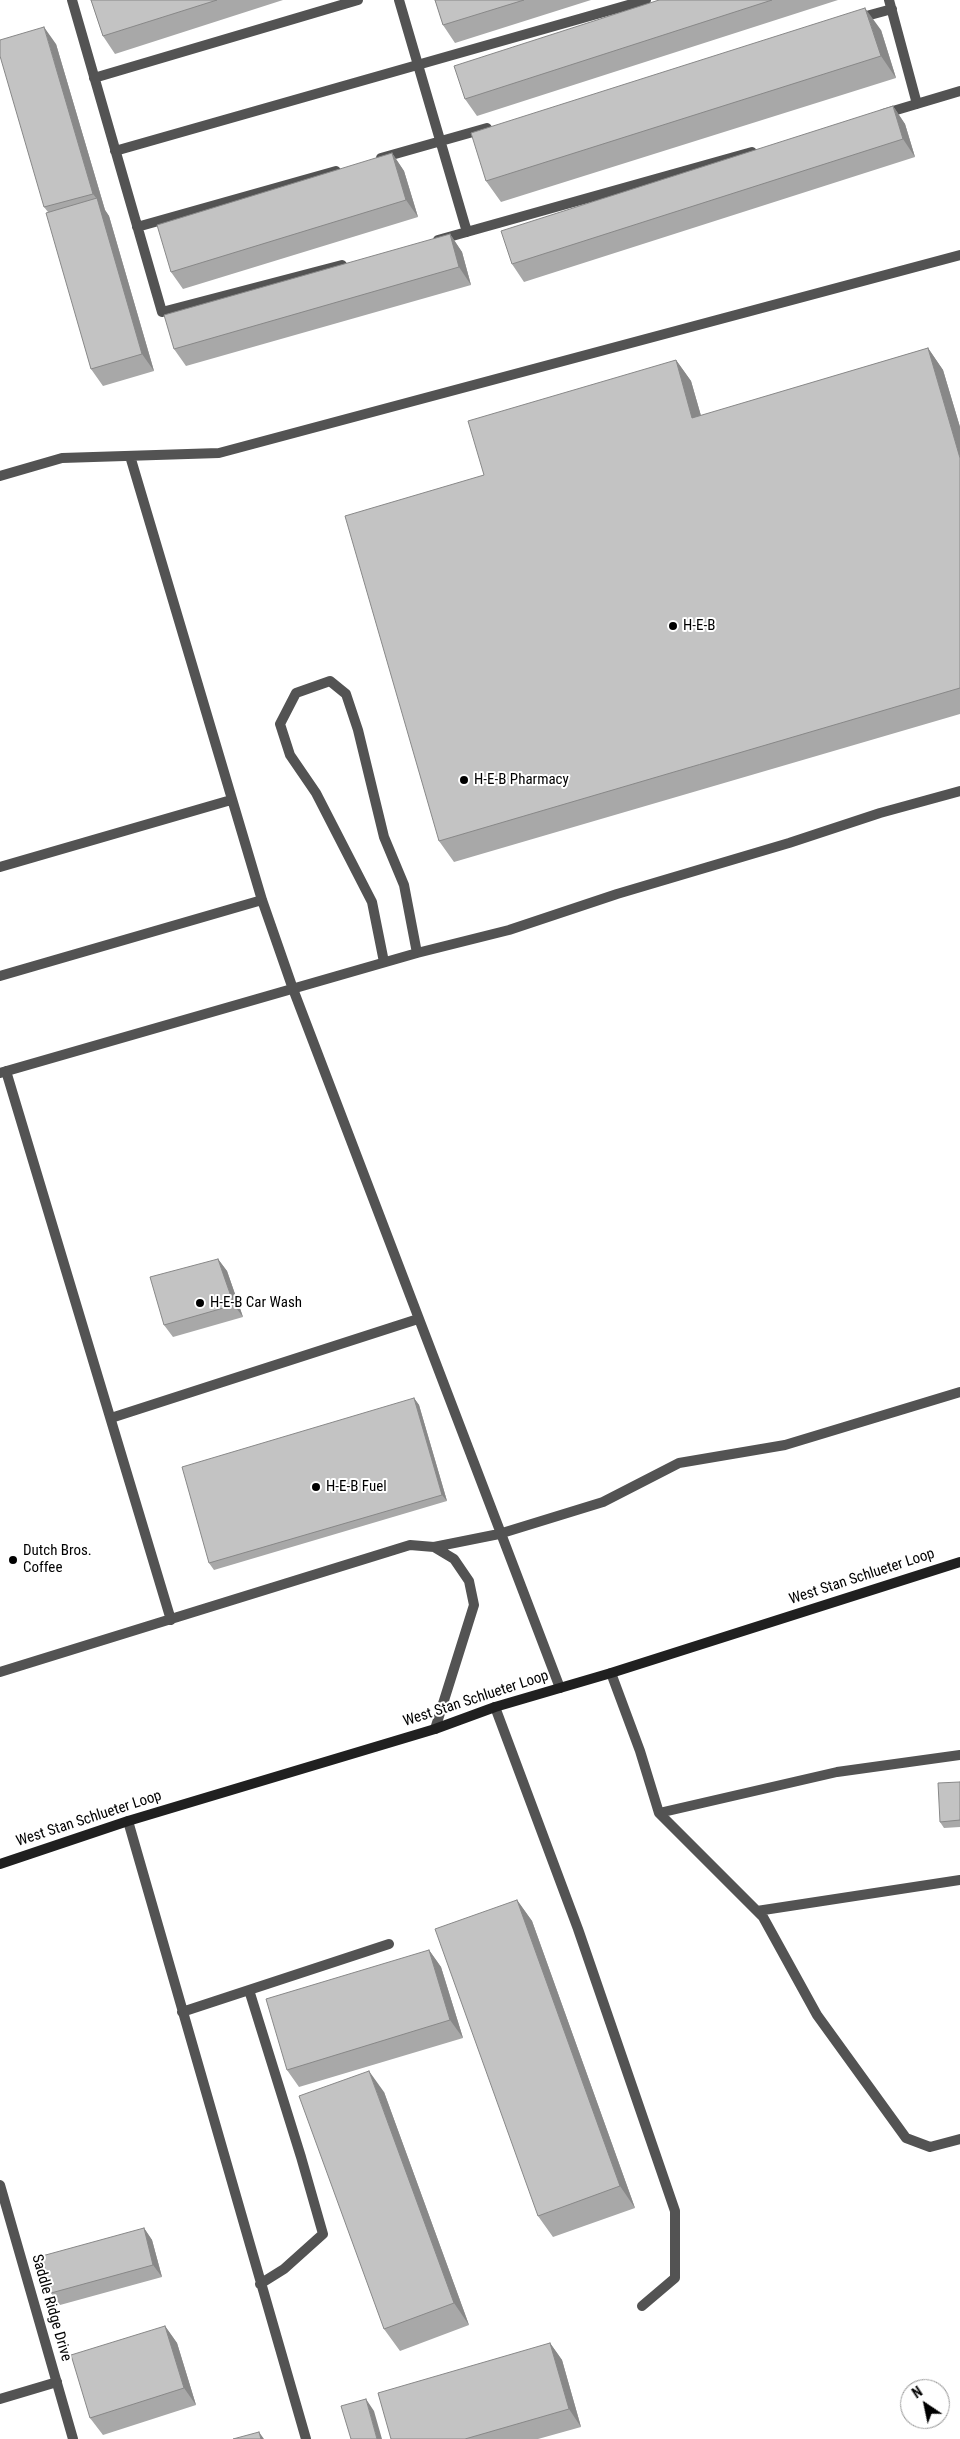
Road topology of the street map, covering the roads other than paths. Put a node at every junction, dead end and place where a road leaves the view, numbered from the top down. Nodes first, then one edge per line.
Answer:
1 (72, 0) edge
2 (358, 0) edge
3 (399, 0) edge
4 (646, 0) edge
5 (891, 4) edge
6 (845, 22) edge
7 (418, 65) junction
8 (94, 78) junction
9 (960, 91) edge
10 (917, 104) junction
11 (870, 118) edge
12 (497, 125) edge
13 (440, 141) junction
14 (765, 148) edge
15 (115, 151) junction
16 (374, 160) edge
17 (346, 168) edge
18 (137, 227) junction
19 (467, 232) junction
20 (429, 242) edge
21 (960, 255) edge
22 (352, 262) edge
23 (130, 456) junction
24 (0, 476) edge
25 (960, 791) edge
26 (231, 800) junction
27 (0, 867) edge
28 (262, 900) junction
29 (417, 952) junction
30 (384, 962) junction
31 (0, 976) edge
32 (293, 989) junction
33 (3, 1072) edge
34 (418, 1319) junction
35 (960, 1392) edge
36 (111, 1418) junction
37 (499, 1534) junction
38 (434, 1546) junction
39 (960, 1562) edge
40 (171, 1620) junction
41 (0, 1672) edge
42 (611, 1673) junction
43 (560, 1688) junction
44 (495, 1707) junction
45 (435, 1729) junction
46 (960, 1755) edge
47 (659, 1813) junction
48 (128, 1821) junction
49 (0, 1864) edge
50 (960, 1880) edge
51 (757, 1911) junction
52 (389, 1944) dead end
53 (249, 1990) junction
54 (182, 2012) junction
55 (960, 2139) edge
56 (0, 2185) edge
57 (4, 2214) edge
58 (260, 2284) junction
59 (642, 2306) dead end
60 (57, 2382) junction
61 (0, 2399) edge
62 (73, 2439) edge
63 (306, 2439) edge

1 - 8 street
2 - 8 street
3 - 7 street
4 - 7 street
5 - 6 street
5 - 10 street
7 - 13 street
7 - 15 street
8 - 15 street
9 - 10 street
10 - 11 street
12 - 13 street
13 - 16 street
13 - 19 street
14 - 19 street
15 - 18 street
17 - 18 street
18 - 22 street
19 - 20 street
21 - 23 street
23 - 24 street
23 - 26 street
25 - 29 street
26 - 27 street
26 - 28 street
28 - 31 street
28 - 32 street
29 - 30 street
29 - 30 street
30 - 32 street
32 - 33 street
32 - 34 street
33 - 36 street
34 - 36 street
34 - 37 street
35 - 37 street
36 - 40 street
37 - 38 street
37 - 43 street
38 - 40 street
38 - 45 street
39 - 42 main road, West Stan Schlueter Loop
40 - 41 street
42 - 43 main road, West Stan Schlueter Loop
42 - 47 street
43 - 44 main road, West Stan Schlueter Loop
44 - 45 main road, West Stan Schlueter Loop
44 - 59 street
45 - 48 main road, West Stan Schlueter Loop
46 - 47 street
47 - 51 street
48 - 49 main road, West Stan Schlueter Loop
48 - 54 street
50 - 51 street
51 - 55 street
52 - 53 street
53 - 54 street
53 - 58 street
54 - 58 street
56 - 57 street, Saddle Ridge Drive
57 - 60 street, Saddle Ridge Drive
58 - 63 street
60 - 61 street
60 - 62 street, Saddle Ridge Drive

